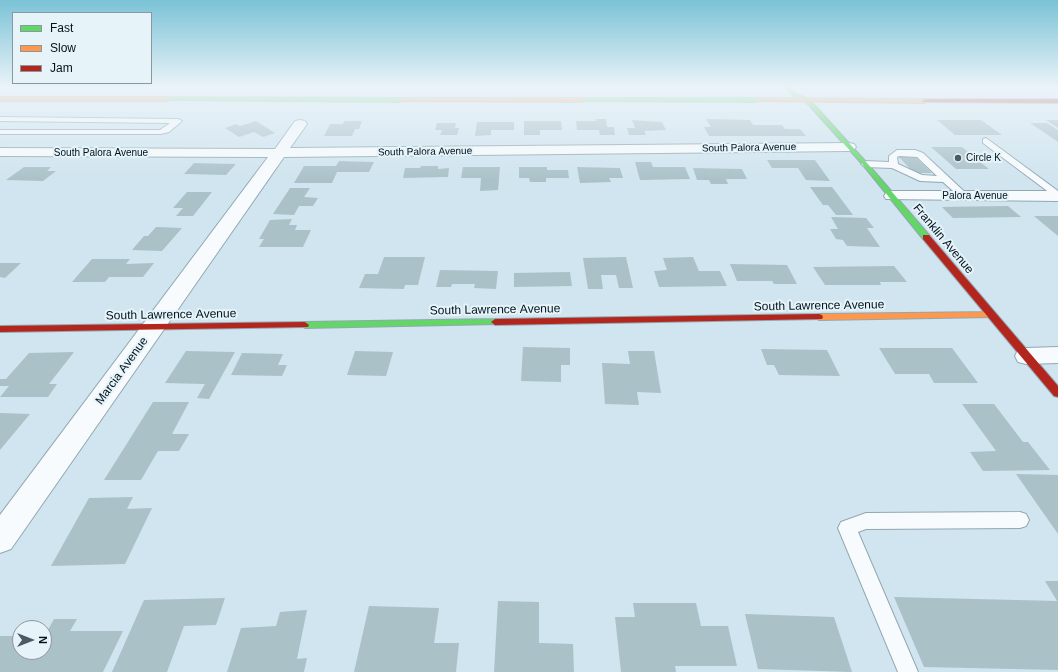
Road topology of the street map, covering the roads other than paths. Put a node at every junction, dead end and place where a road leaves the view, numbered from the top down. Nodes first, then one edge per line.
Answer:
1 (823, 118) edge
2 (0, 119) edge
3 (12, 119) junction
4 (300, 124) dead end
5 (0, 127) edge
6 (0, 132) edge
7 (986, 141) dead end
8 (849, 147) junction
9 (0, 152) edge
10 (279, 153) junction
11 (865, 164) junction
12 (894, 165) junction
13 (945, 178) junction
14 (892, 196) junction
15 (964, 196) junction
16 (1058, 196) edge
17 (991, 315) junction
18 (154, 327) junction
19 (0, 329) edge
20 (1058, 355) edge
21 (1026, 356) junction
22 (1058, 394) edge
23 (1020, 520) dead end
24 (0, 540) edge
25 (908, 672) edge

1 - 8 main road, Franklin Avenue
2 - 3 lane
3 - 5 lane
3 - 6 lane
4 - 10 street, Marcia Avenue
7 - 16 lane
8 - 10 street, South Palora Avenue
8 - 11 main road, Franklin Avenue
9 - 10 street, South Palora Avenue
10 - 18 street, Marcia Avenue
11 - 12 lane
11 - 14 main road, Franklin Avenue
12 - 13 lane
12 - 13 lane
13 - 15 lane
14 - 15 street, Palora Avenue
14 - 17 main road, Franklin Avenue
15 - 16 street, Palora Avenue
17 - 18 main road, South Lawrence Avenue
17 - 21 main road, Franklin Avenue
18 - 19 main road, South Lawrence Avenue
18 - 24 street, Marcia Avenue
20 - 21 street
21 - 22 main road, Franklin Avenue
23 - 25 lane

